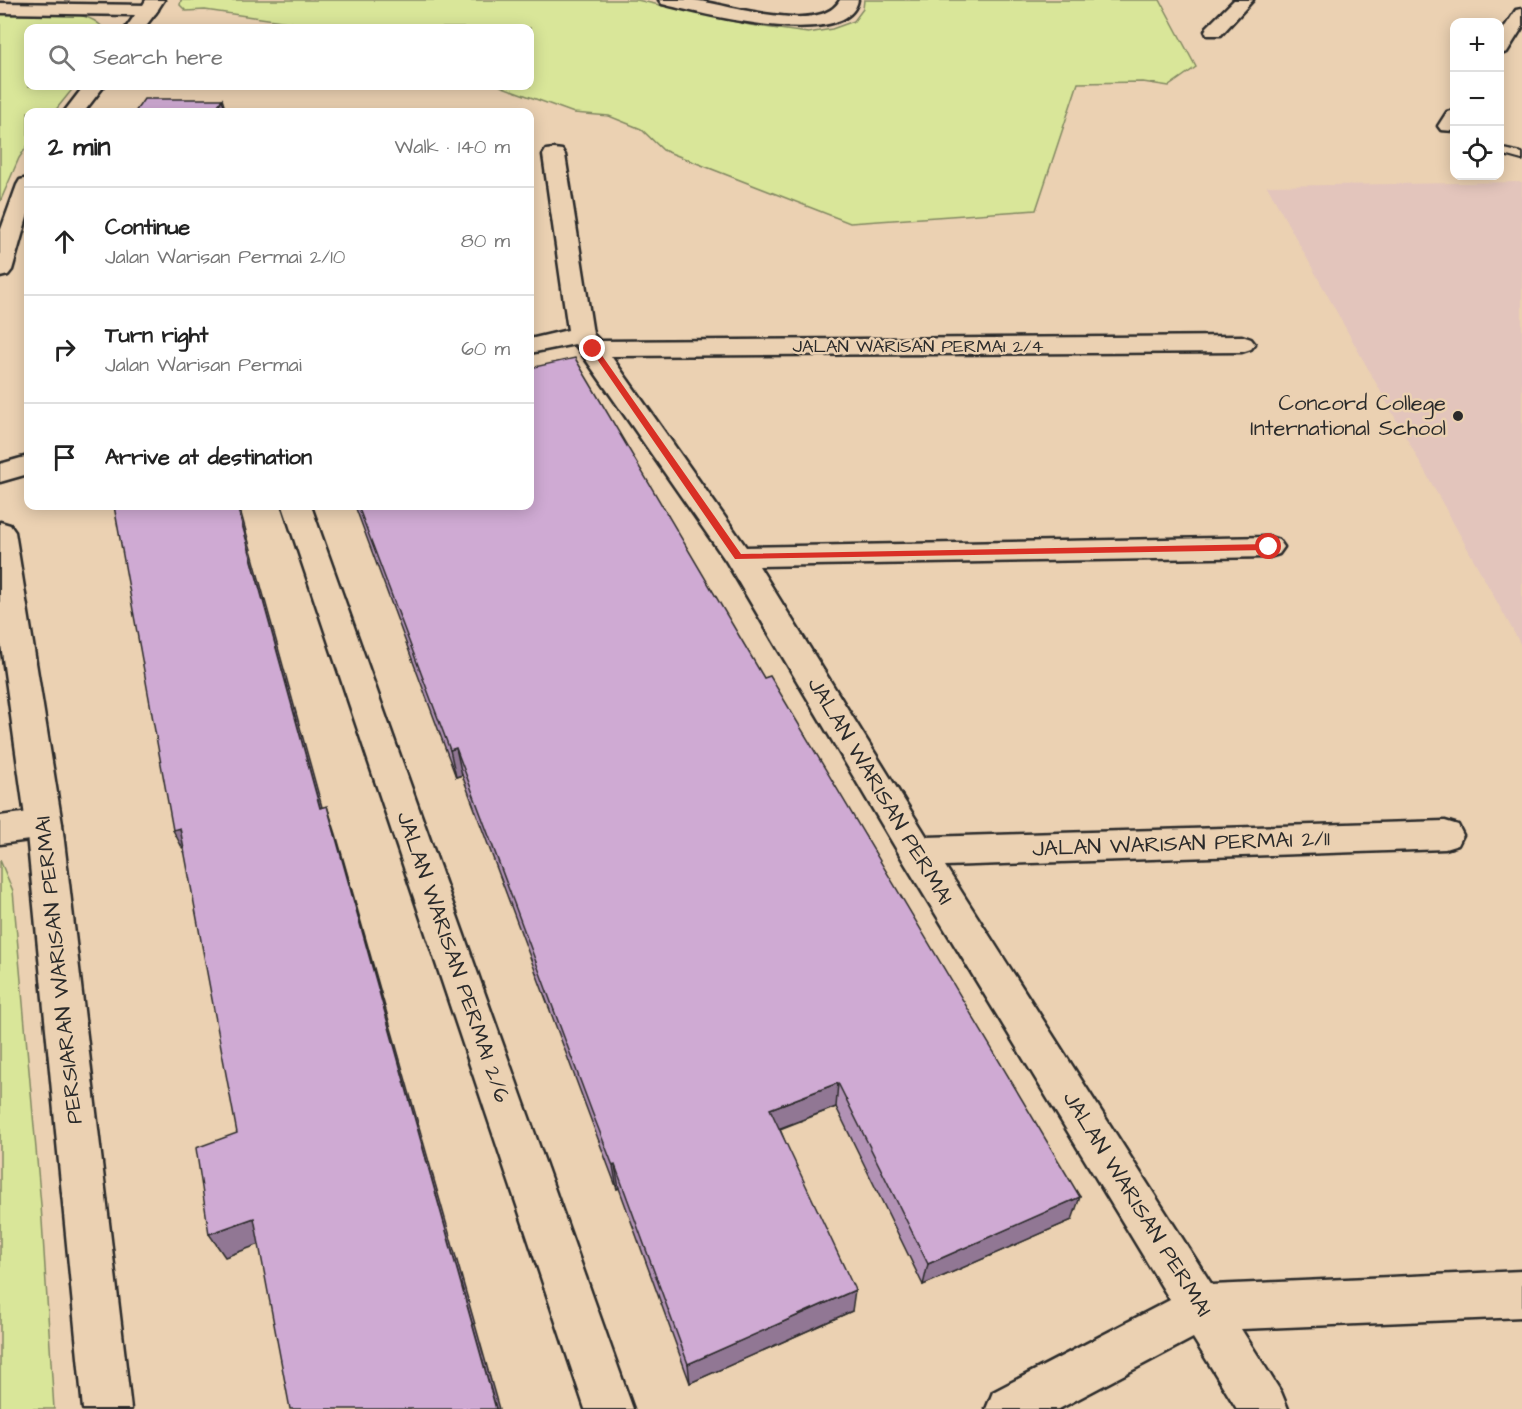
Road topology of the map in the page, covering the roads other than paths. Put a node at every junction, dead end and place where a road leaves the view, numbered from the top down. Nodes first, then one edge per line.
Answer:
1 (668, 0) edge
2 (849, 0) edge
3 (1244, 0) edge
4 (152, 5) edge
5 (0, 8) edge
6 (1522, 14) edge
7 (138, 24) edge
8 (1214, 31) dead end
9 (1504, 42) edge
10 (91, 90) edge
11 (77, 108) edge
12 (1504, 152) edge
13 (554, 155) dead end
14 (1522, 157) edge
15 (24, 197) edge
16 (0, 270) edge
17 (587, 342) junction
18 (1242, 344) dead end
19 (534, 346) edge
20 (24, 466) edge
21 (0, 473) edge
22 (298, 510) edge
23 (0, 532) edge
24 (1269, 547) dead end
25 (738, 557) junction
26 (44, 824) junction
27 (0, 830) edge
28 (1444, 835) dead end
29 (917, 852) junction
30 (1522, 1294) edge
31 (1202, 1308) junction
32 (107, 1409) edge
33 (609, 1409) edge
34 (1010, 1409) edge
35 (1264, 1409) edge

1 - 2 street
3 - 8 street
4 - 5 street
4 - 7 street
6 - 9 street
10 - 11 street
12 - 14 lane
13 - 17 street, JALAN WARISAN PERMAI
15 - 16 street
17 - 18 street, JALAN WARISAN PERMAI 2/4
17 - 19 street, JALAN WARISAN PERMAI 2/4
17 - 25 street, JALAN WARISAN PERMAI
20 - 21 street
22 - 33 street, JALAN WARISAN PERMAI 2/6
23 - 26 street, PERSIARAN WARISAN PERMAI
24 - 25 street
25 - 29 street, JALAN WARISAN PERMAI
26 - 27 street
26 - 32 street, PERSIARAN WARISAN PERMAI
28 - 29 street, JALAN WARISAN PERMAI 2/11
29 - 31 street, JALAN WARISAN PERMAI
30 - 31 street
31 - 34 street
31 - 35 street, JALAN WARISAN PERMAI

